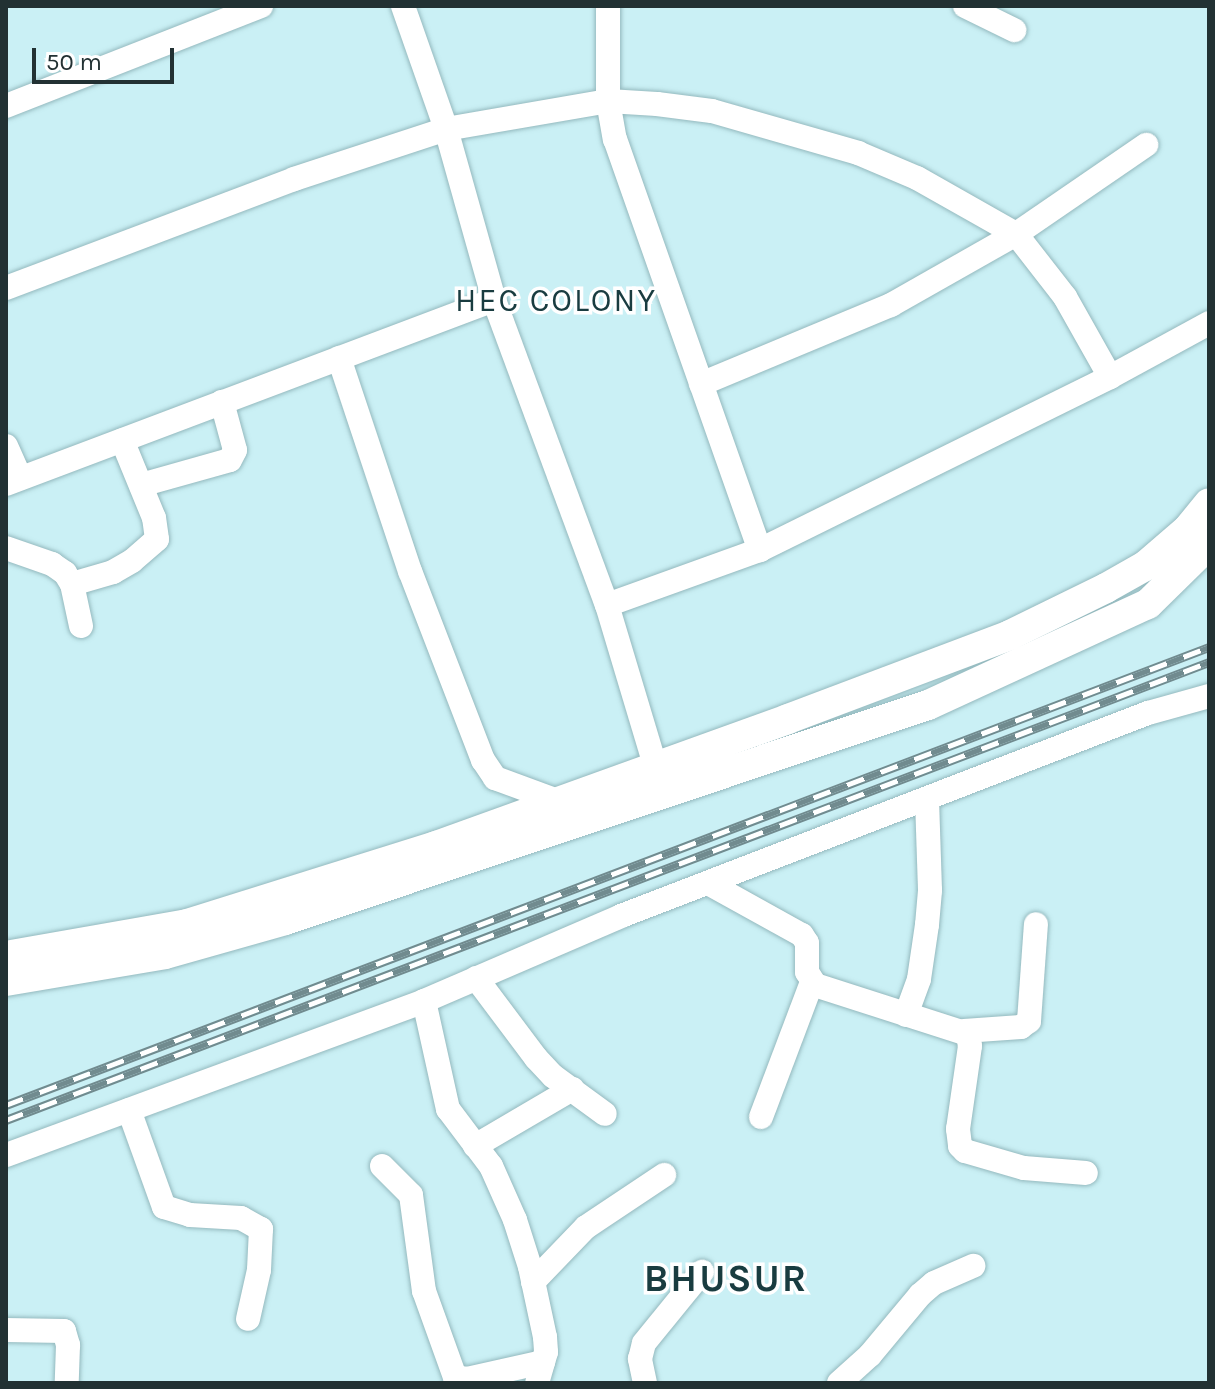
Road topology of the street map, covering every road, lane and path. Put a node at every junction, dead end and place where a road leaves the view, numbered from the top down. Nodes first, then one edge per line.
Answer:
1 (261, 6) edge
2 (403, 6) edge
3 (608, 6) edge
4 (965, 6) edge
5 (1014, 30) dead end
6 (608, 101) junction
7 (6, 106) edge
8 (446, 129) junction
9 (1146, 145) dead end
10 (1016, 234) junction
11 (6, 288) edge
12 (494, 300) junction
13 (1209, 323) edge
14 (339, 358) junction
15 (1110, 377) junction
16 (701, 384) junction
17 (222, 402) junction
18 (122, 440) junction
19 (6, 446) edge
20 (13, 481) edge
21 (141, 485) junction
22 (1209, 503) edge
23 (1209, 544) edge
24 (6, 548) edge
25 (760, 550) junction
26 (72, 584) junction
27 (607, 605) junction
28 (81, 626) dead end
29 (1209, 696) edge
30 (668, 760) junction
31 (691, 785) junction
32 (927, 800) junction
33 (558, 801) junction
34 (708, 883) junction
35 (1036, 924) dead end
36 (6, 956) edge
37 (476, 978) junction
38 (6, 981) edge
39 (812, 982) junction
40 (424, 1001) junction
41 (906, 1015) junction
42 (964, 1031) junction
43 (572, 1089) junction
44 (129, 1110) junction
45 (605, 1114) dead end
46 (761, 1117) dead end
47 (475, 1146) junction
48 (6, 1155) edge
49 (382, 1166) dead end
50 (1086, 1173) dead end
51 (664, 1175) dead end
52 (973, 1266) dead end
53 (702, 1272) dead end
54 (533, 1282) junction
55 (248, 1319) dead end
56 (6, 1330) edge
57 (540, 1373) edge
58 (67, 1383) edge
59 (645, 1383) edge
60 (839, 1383) edge

1 - 7 street
2 - 8 street
3 - 6 street
4 - 5 street
6 - 8 street
6 - 10 street
6 - 16 street
8 - 11 street
8 - 12 street
9 - 10 street
10 - 15 street
10 - 16 street
12 - 14 street
12 - 27 street
13 - 15 street
14 - 17 street
14 - 33 street
15 - 25 street
16 - 25 street
17 - 18 street
17 - 21 street
18 - 20 street
18 - 21 street
19 - 20 street
21 - 26 street
22 - 30 main road
23 - 31 main road
24 - 26 street
25 - 27 street
26 - 28 street
27 - 30 street
29 - 32 street
30 - 31 main road
30 - 33 main road
31 - 38 main road
32 - 34 street
32 - 41 street
33 - 36 main road
34 - 37 street
34 - 39 street
35 - 42 street
37 - 40 street
37 - 43 street
39 - 41 street
39 - 46 street
40 - 44 street
40 - 47 street
41 - 42 street
42 - 50 street
43 - 45 street
43 - 47 street
44 - 48 street
44 - 55 street
47 - 54 street
49 - 57 street
51 - 54 street
52 - 60 street
53 - 59 street
54 - 57 street
56 - 58 street

